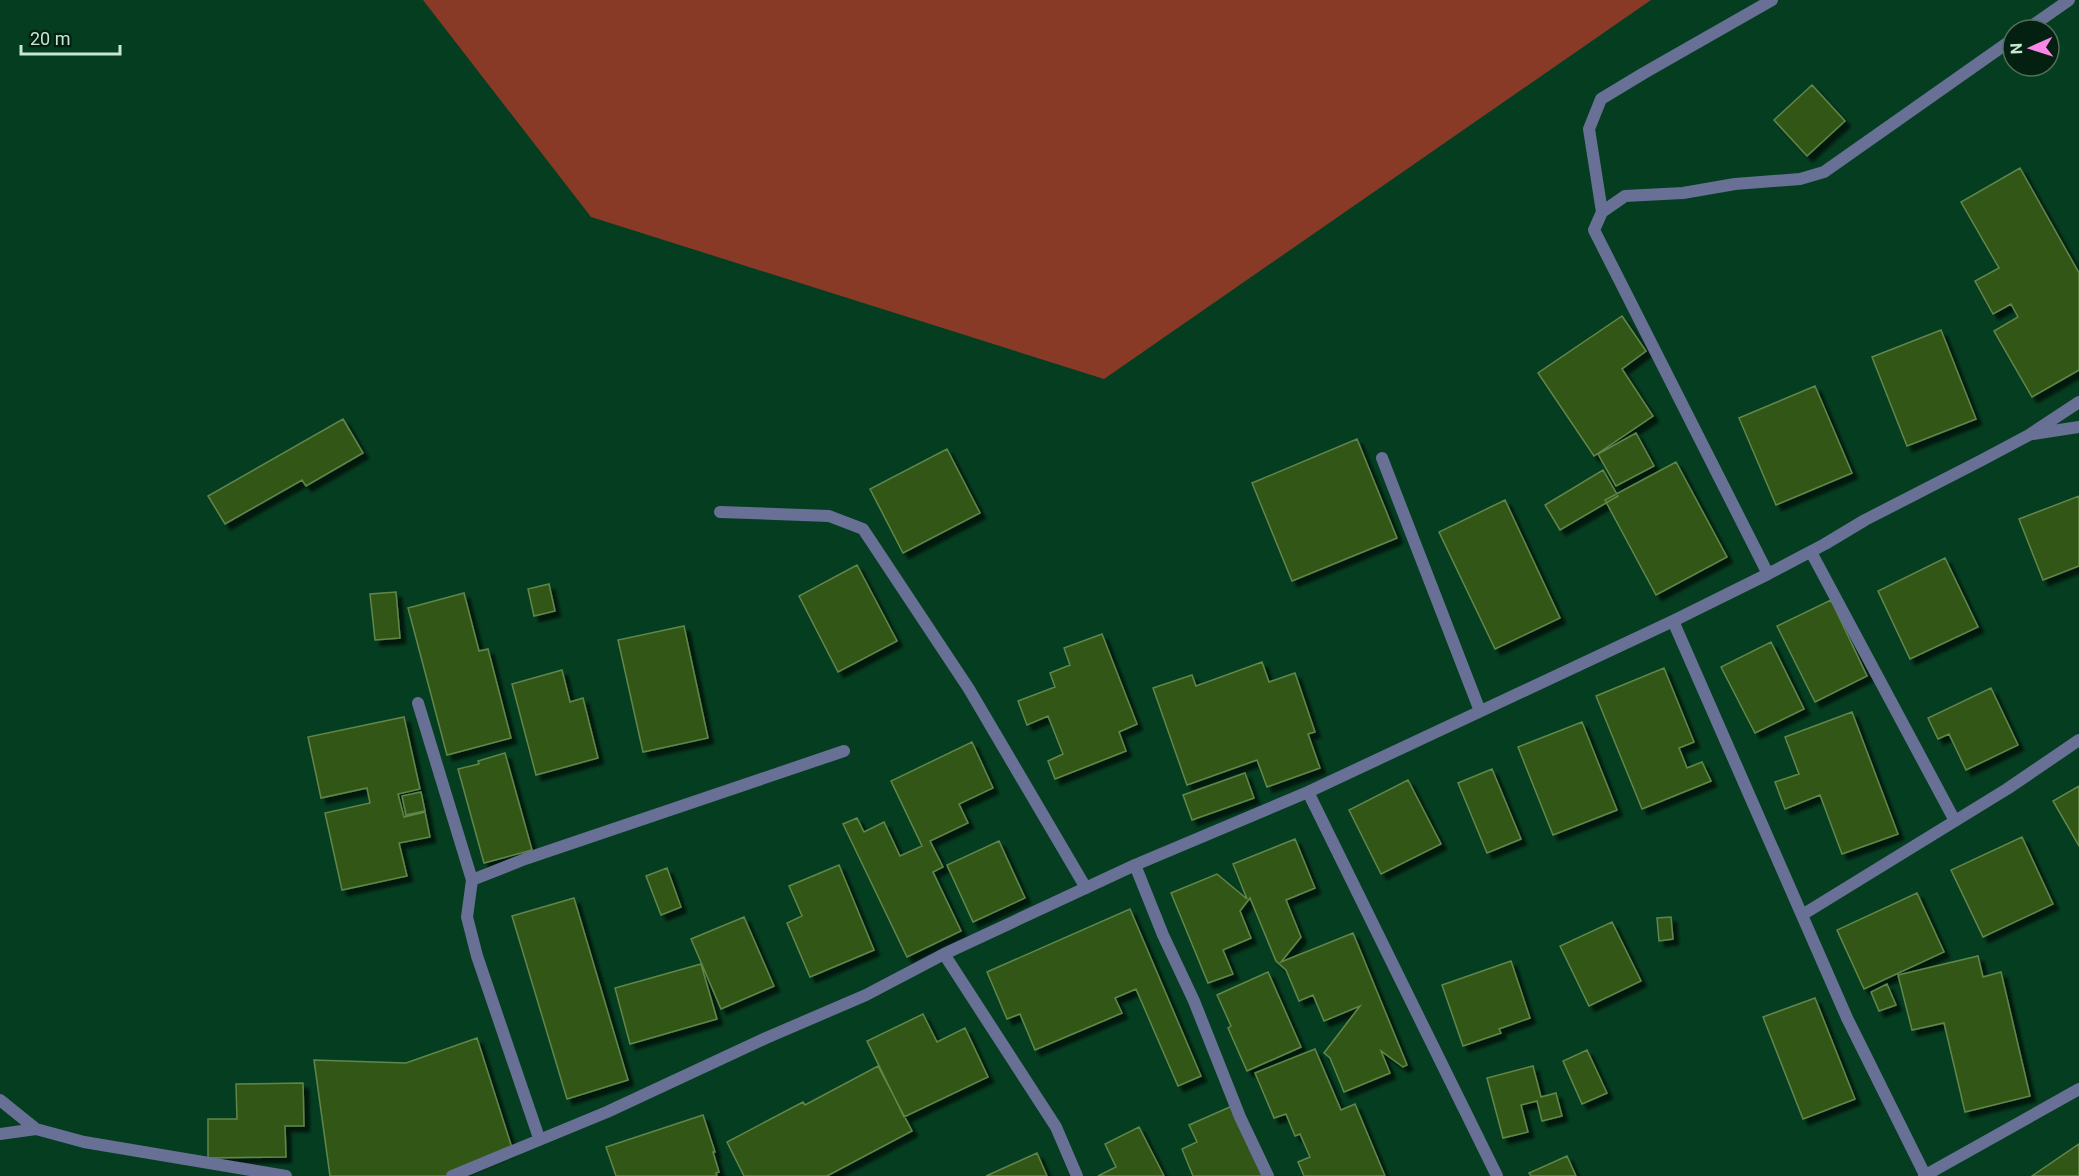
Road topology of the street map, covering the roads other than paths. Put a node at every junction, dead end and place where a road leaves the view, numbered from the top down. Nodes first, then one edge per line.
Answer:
1 (1772, 0) edge
2 (2069, 0) edge
3 (2043, 18) edge
4 (2001, 47) edge
5 (1602, 212) junction
6 (2079, 402) edge
7 (2079, 427) edge
8 (2029, 435) junction
9 (1382, 458) dead end
10 (720, 512) dead end
11 (1811, 552) junction
12 (1768, 574) junction
13 (1673, 621) junction
14 (418, 703) dead end
15 (1480, 711) junction
16 (2079, 740) edge
17 (844, 751) dead end
18 (1308, 792) junction
19 (1955, 821) junction
20 (1135, 865) junction
21 (472, 880) junction
22 (1086, 888) junction
23 (1802, 915) junction
24 (944, 954) junction
25 (2079, 1089) edge
26 (0, 1100) edge
27 (36, 1129) junction
28 (0, 1134) edge
29 (539, 1138) junction
30 (286, 1176) edge
31 (452, 1176) edge
32 (1077, 1176) edge
33 (1268, 1176) edge
34 (1497, 1176) edge
35 (1925, 1176) edge

1 - 5 street
2 - 3 street
4 - 5 street
5 - 12 street
6 - 8 street
7 - 8 street
8 - 11 street
9 - 15 street
10 - 22 street
11 - 12 street
11 - 19 street
12 - 13 street
13 - 15 street
13 - 23 street
14 - 21 street
15 - 18 street
16 - 19 street
17 - 21 street
18 - 20 street
18 - 34 street
19 - 23 street
20 - 22 street
20 - 33 street
21 - 29 street
22 - 24 street
23 - 35 street
24 - 29 street
24 - 32 street
25 - 35 street
26 - 27 street
27 - 28 street
27 - 30 street
29 - 31 street

